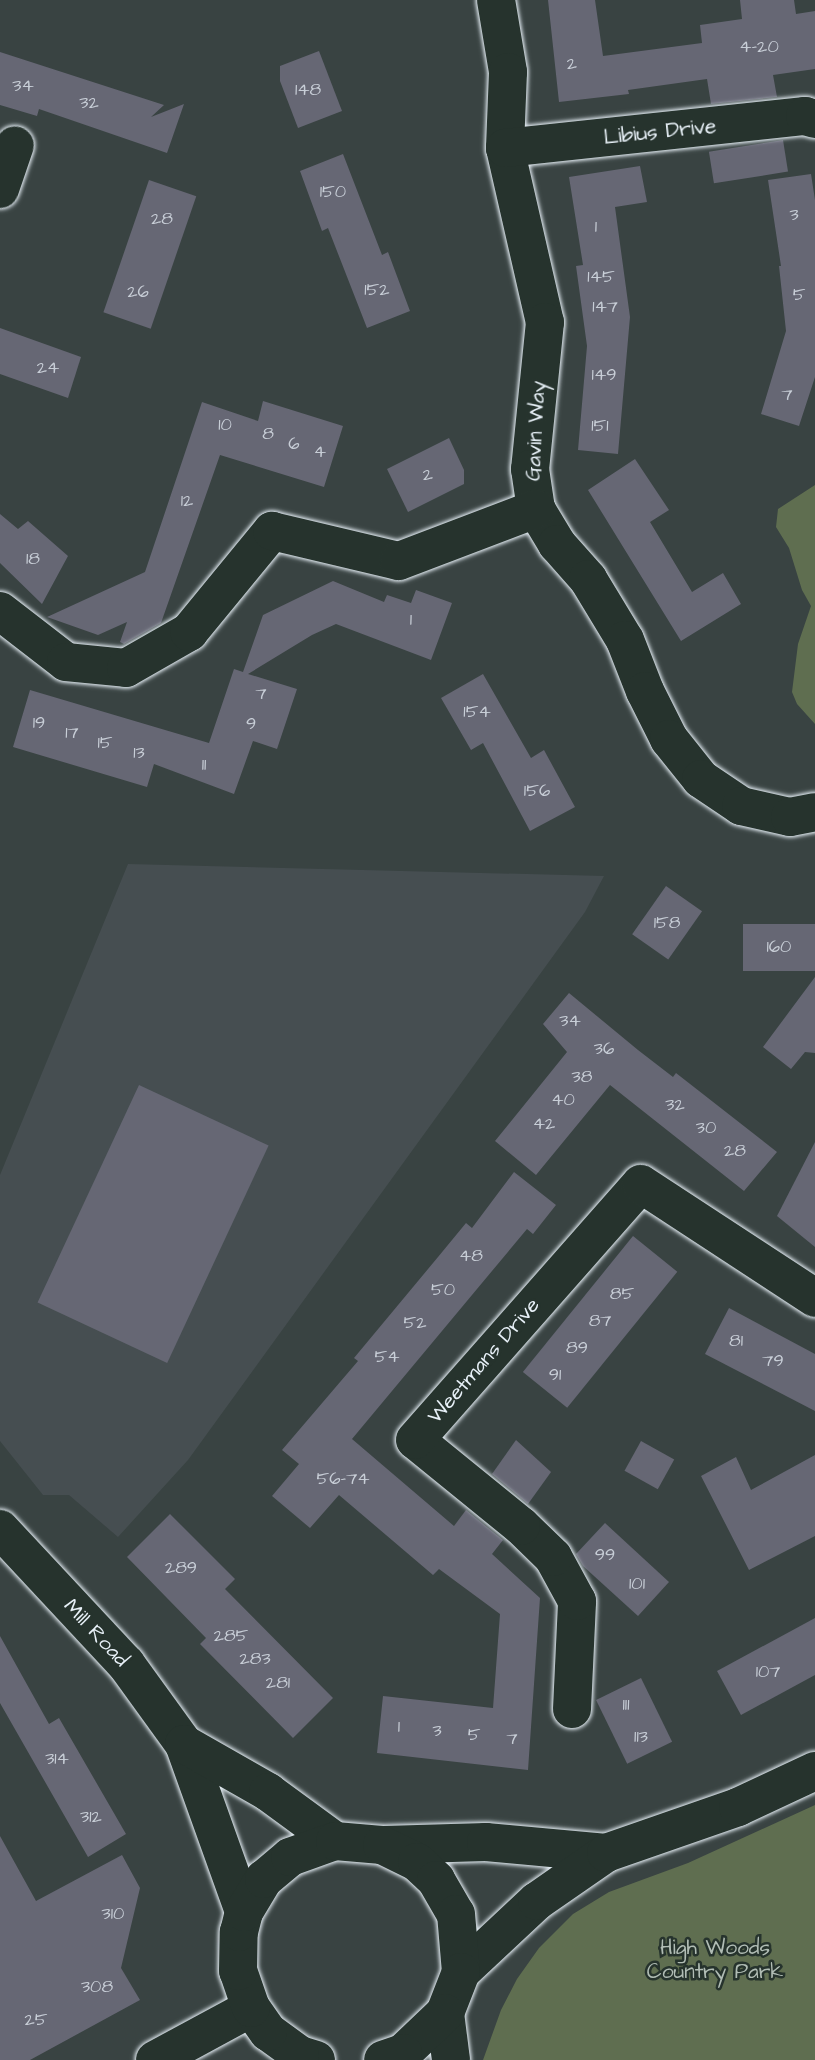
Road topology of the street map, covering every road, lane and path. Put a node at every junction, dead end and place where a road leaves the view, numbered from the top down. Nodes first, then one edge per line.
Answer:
1 (496, 0) edge
2 (815, 119) edge
3 (15, 145) dead end
4 (505, 148) junction
5 (0, 188) edge
6 (536, 509) junction
7 (0, 611) edge
8 (815, 812) edge
9 (815, 1298) edge
10 (1, 1532) edge
11 (572, 1709) dead end
12 (184, 1744) junction
13 (815, 1770) edge
14 (335, 1841) junction
15 (382, 1845) junction
16 (606, 1853) junction
17 (244, 1912) junction
18 (461, 1972) junction
19 (251, 2008) junction
20 (445, 2013) junction
21 (155, 2060) edge
22 (316, 2060) edge
23 (383, 2060) edge
24 (451, 2060) edge

1 - 4 street, Gavin Way
2 - 4 street, Libius Drive
3 - 5 street
4 - 6 street, Gavin Way
6 - 7 street
6 - 8 street, Gavin Way
9 - 11 street, Weetmans Drive
10 - 12 street, Mill Road
12 - 14 street, Mill Road
12 - 17 street, Mill Road
13 - 16 street
14 - 15 street, Mill Road
14 - 17 street, Mill Road
15 - 16 street
15 - 18 street, Mill Road
16 - 18 street
17 - 19 street, Mill Road
18 - 20 street, Mill Road
19 - 21 street
19 - 22 street, Mill Road
20 - 23 street, Mill Road
20 - 24 street, Mill Road

